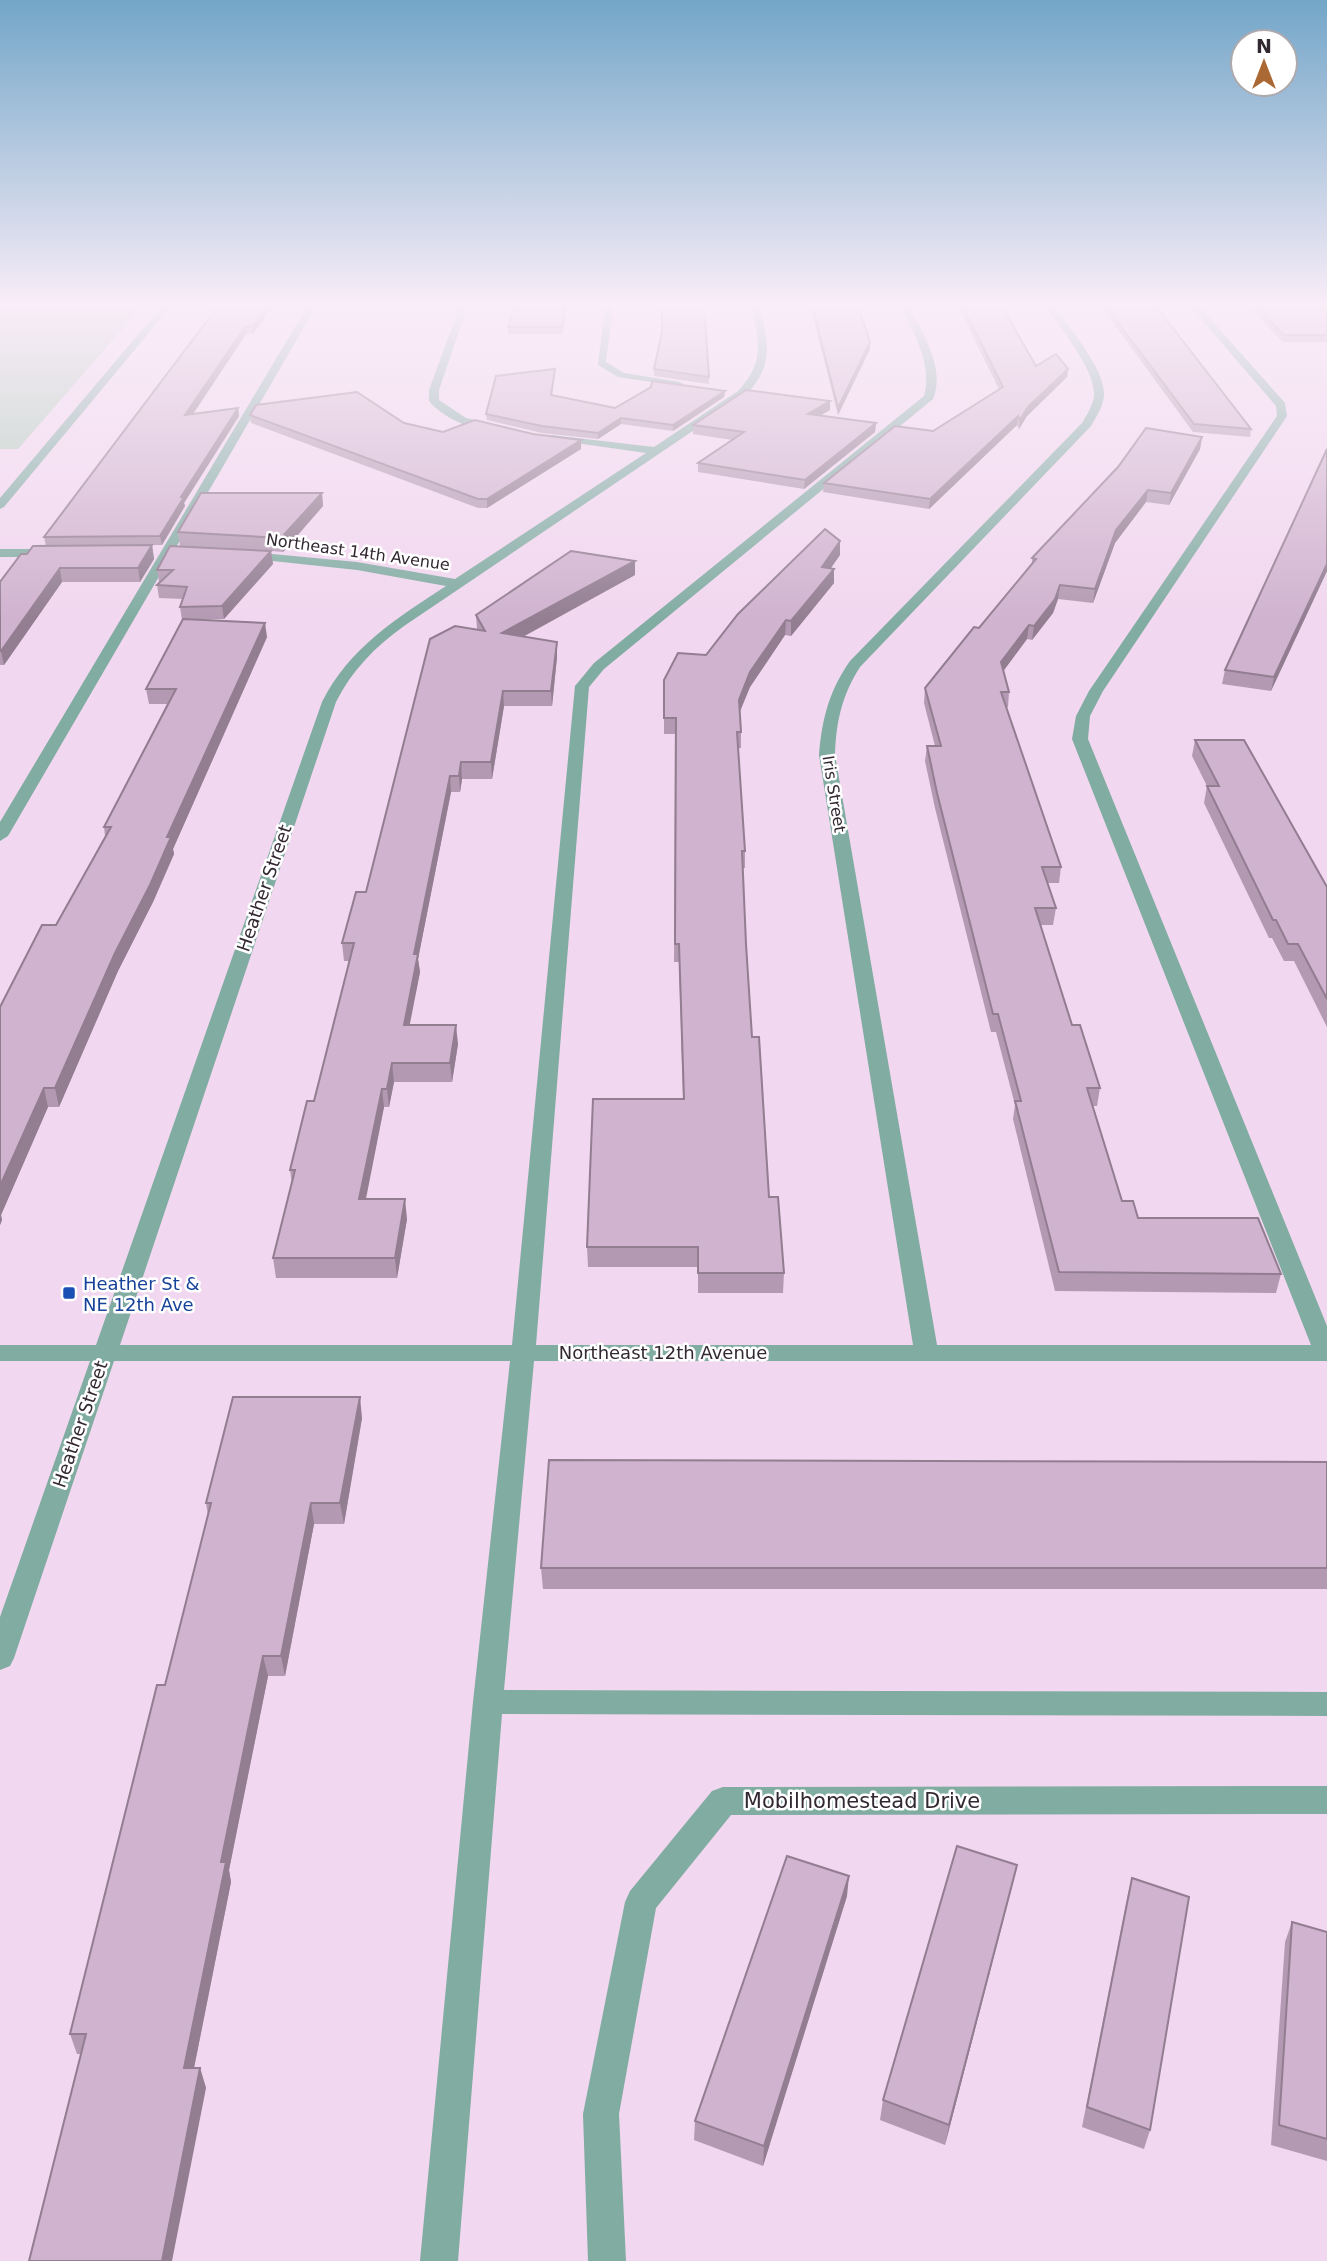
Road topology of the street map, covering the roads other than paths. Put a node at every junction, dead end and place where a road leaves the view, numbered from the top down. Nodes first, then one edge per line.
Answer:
1 (79, 411) edge
2 (250, 411) edge
3 (443, 411) edge
4 (711, 411) edge
5 (912, 411) edge
6 (1095, 411) edge
7 (1282, 411) edge
8 (508, 431) edge
9 (548, 436) edge
10 (657, 451) junction
11 (0, 505) edge
12 (0, 553) edge
13 (72, 553) edge
14 (228, 554) edge
15 (458, 583) junction
16 (0, 836) edge
17 (926, 1351) junction
18 (523, 1352) junction
19 (0, 1353) edge
20 (104, 1353) junction
21 (1327, 1353) edge
22 (0, 1658) edge
23 (488, 1702) junction
24 (1327, 1704) edge
25 (1327, 1800) edge
26 (439, 2261) edge
27 (607, 2261) edge

1 - 11 street
2 - 16 street
3 - 8 street
4 - 10 street, Heather Street
5 - 18 street
6 - 17 street, Iris Street
7 - 21 street
9 - 10 street
10 - 15 street, Heather Street
12 - 13 street
14 - 15 street, Northeast 14th Avenue
15 - 20 street, Heather Street
17 - 18 street, Northeast 12th Avenue
17 - 21 street, Northeast 12th Avenue
18 - 20 street, Northeast 12th Avenue
18 - 23 street
19 - 20 street, Northeast 12th Avenue
20 - 22 street, Heather Street
23 - 24 street
23 - 26 street
25 - 27 street, Mobilhomestead Drive

